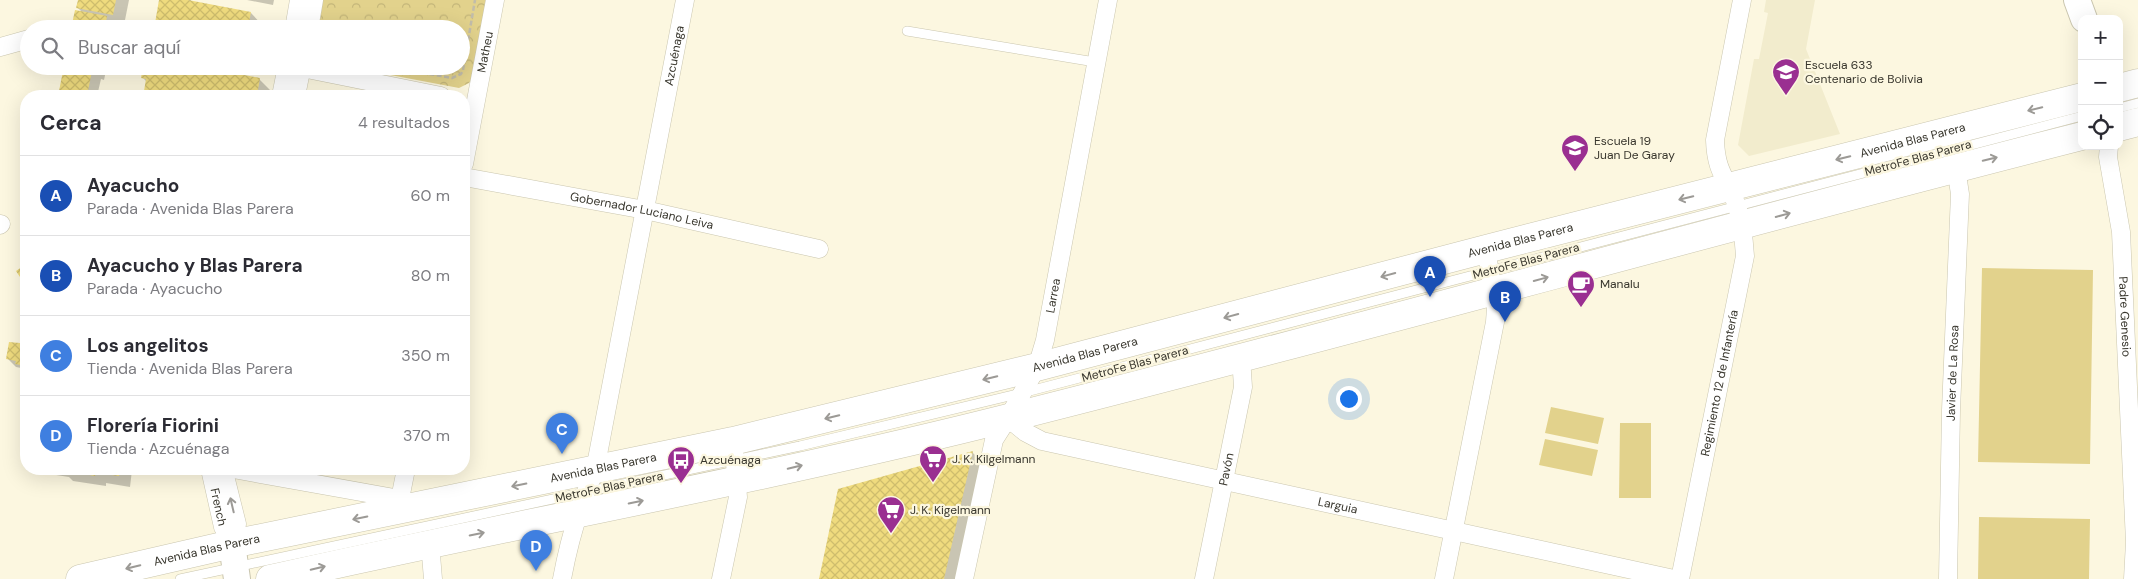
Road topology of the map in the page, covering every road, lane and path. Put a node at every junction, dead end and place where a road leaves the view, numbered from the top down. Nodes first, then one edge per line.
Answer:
1 (300, 0) edge
2 (314, 0) edge
3 (475, 0) edge
4 (495, 0) edge
5 (685, 0) edge
6 (1108, 0) edge
7 (1742, 0) edge
8 (2077, 0) edge
9 (2083, 15) edge
10 (296, 20) edge
11 (311, 20) edge
12 (470, 29) edge
13 (908, 30) dead end
14 (20, 41) edge
15 (0, 47) edge
16 (1096, 62) junction
17 (292, 75) edge
18 (296, 75) edge
19 (336, 75) edge
20 (435, 75) edge
21 (458, 75) edge
22 (2138, 83) edge
23 (2123, 87) edge
24 (284, 90) edge
25 (296, 90) edge
26 (411, 90) edge
27 (2078, 98) edge
28 (470, 102) edge
29 (2138, 103) edge
30 (2123, 107) edge
31 (2078, 117) edge
32 (2138, 122) edge
33 (2123, 126) edge
34 (2078, 137) edge
35 (2109, 150) edge
36 (1956, 168) junction
37 (470, 178) edge
38 (1735, 206) junction
39 (645, 210) junction
40 (819, 249) dead end
41 (1490, 270) junction
42 (1240, 358) junction
43 (1037, 367) junction
44 (1022, 393) junction
45 (2133, 409) edge
46 (1008, 418) junction
47 (735, 460) junction
48 (211, 475) edge
49 (226, 475) edge
50 (262, 475) edge
51 (405, 475) edge
52 (1223, 480) junction
53 (586, 493) junction
54 (401, 504) junction
55 (1454, 532) junction
56 (430, 543) junction
57 (234, 563) edge
58 (80, 579) edge
59 (180, 579) edge
60 (270, 579) edge
61 (433, 579) edge
62 (562, 579) edge
63 (721, 579) edge
64 (964, 579) edge
65 (1204, 579) edge
66 (1444, 579) edge
67 (1674, 579) edge
68 (1680, 579) edge
69 (1948, 579) edge
70 (2133, 579) edge

1 - 10 street
2 - 11 street
3 - 12 path
4 - 28 street, Matheu
5 - 39 street, Azcuénaga
6 - 16 street, Larrea
7 - 38 street, Regimiento 12 de Infantería
8 - 9 street
13 - 16 lane
14 - 15 street
16 - 43 street, Larrea
17 - 24 street
18 - 25 street
19 - 26 street
20 - 21 path
22 - 23 main road
27 -> 38 main road, Avenida Blas Parera
29 - 30 lane
31 - 38 lane, MetroFe Blas Parera
32 - 33 main road
36 -> 34 main road, Avenida Blas Parera
35 - 45 street, Padre Genesio
38 -> 36 main road, Avenida Blas Parera
36 - 69 street, Javier de La Rosa
37 - 39 street, Gobernador Luciano Leiva
38 - 41 main road, Avenida Blas Parera
41 -> 38 main road, Avenida Blas Parera
38 - 68 street, Regimiento 12 de Infantería
39 - 40 street, Gobernador Luciano Leiva
39 - 53 street, Azcuénaga
41 - 42 main road, Avenida Blas Parera
41 -> 43 main road, Avenida Blas Parera
41 - 44 lane, MetroFe Blas Parera
41 - 55 street
42 - 46 main road, Avenida Blas Parera
42 - 52 street, Pavón
43 - 44 street, Larrea
43 -> 47 main road, Avenida Blas Parera
44 - 46 street, Larrea
44 - 47 lane, MetroFe Blas Parera
45 - 70 street, Padre Genesio
47 -> 46 main road, Avenida Blas Parera
46 - 52 street, Larguia
46 - 64 street, Larrea
47 - 53 main road, Avenida Blas Parera
47 - 53 main road, Avenida Blas Parera
47 - 63 street
48 - 57 street, French
57 -> 49 street, French
50 - 54 street
51 - 54 street
52 - 55 street, Larguia
52 - 65 street, Pavón
53 -> 54 main road, Avenida Blas Parera
56 -> 53 main road, Avenida Blas Parera
53 - 57 lane, MetroFe Blas Parera
53 - 62 street, Azcuénaga
54 -> 57 main road, Avenida Blas Parera
55 - 66 street
55 - 67 street, Larguia
60 -> 56 main road, Avenida Blas Parera
56 - 61 street
57 -> 58 main road, Avenida Blas Parera
57 - 59 lane, MetroFe Blas Parera

